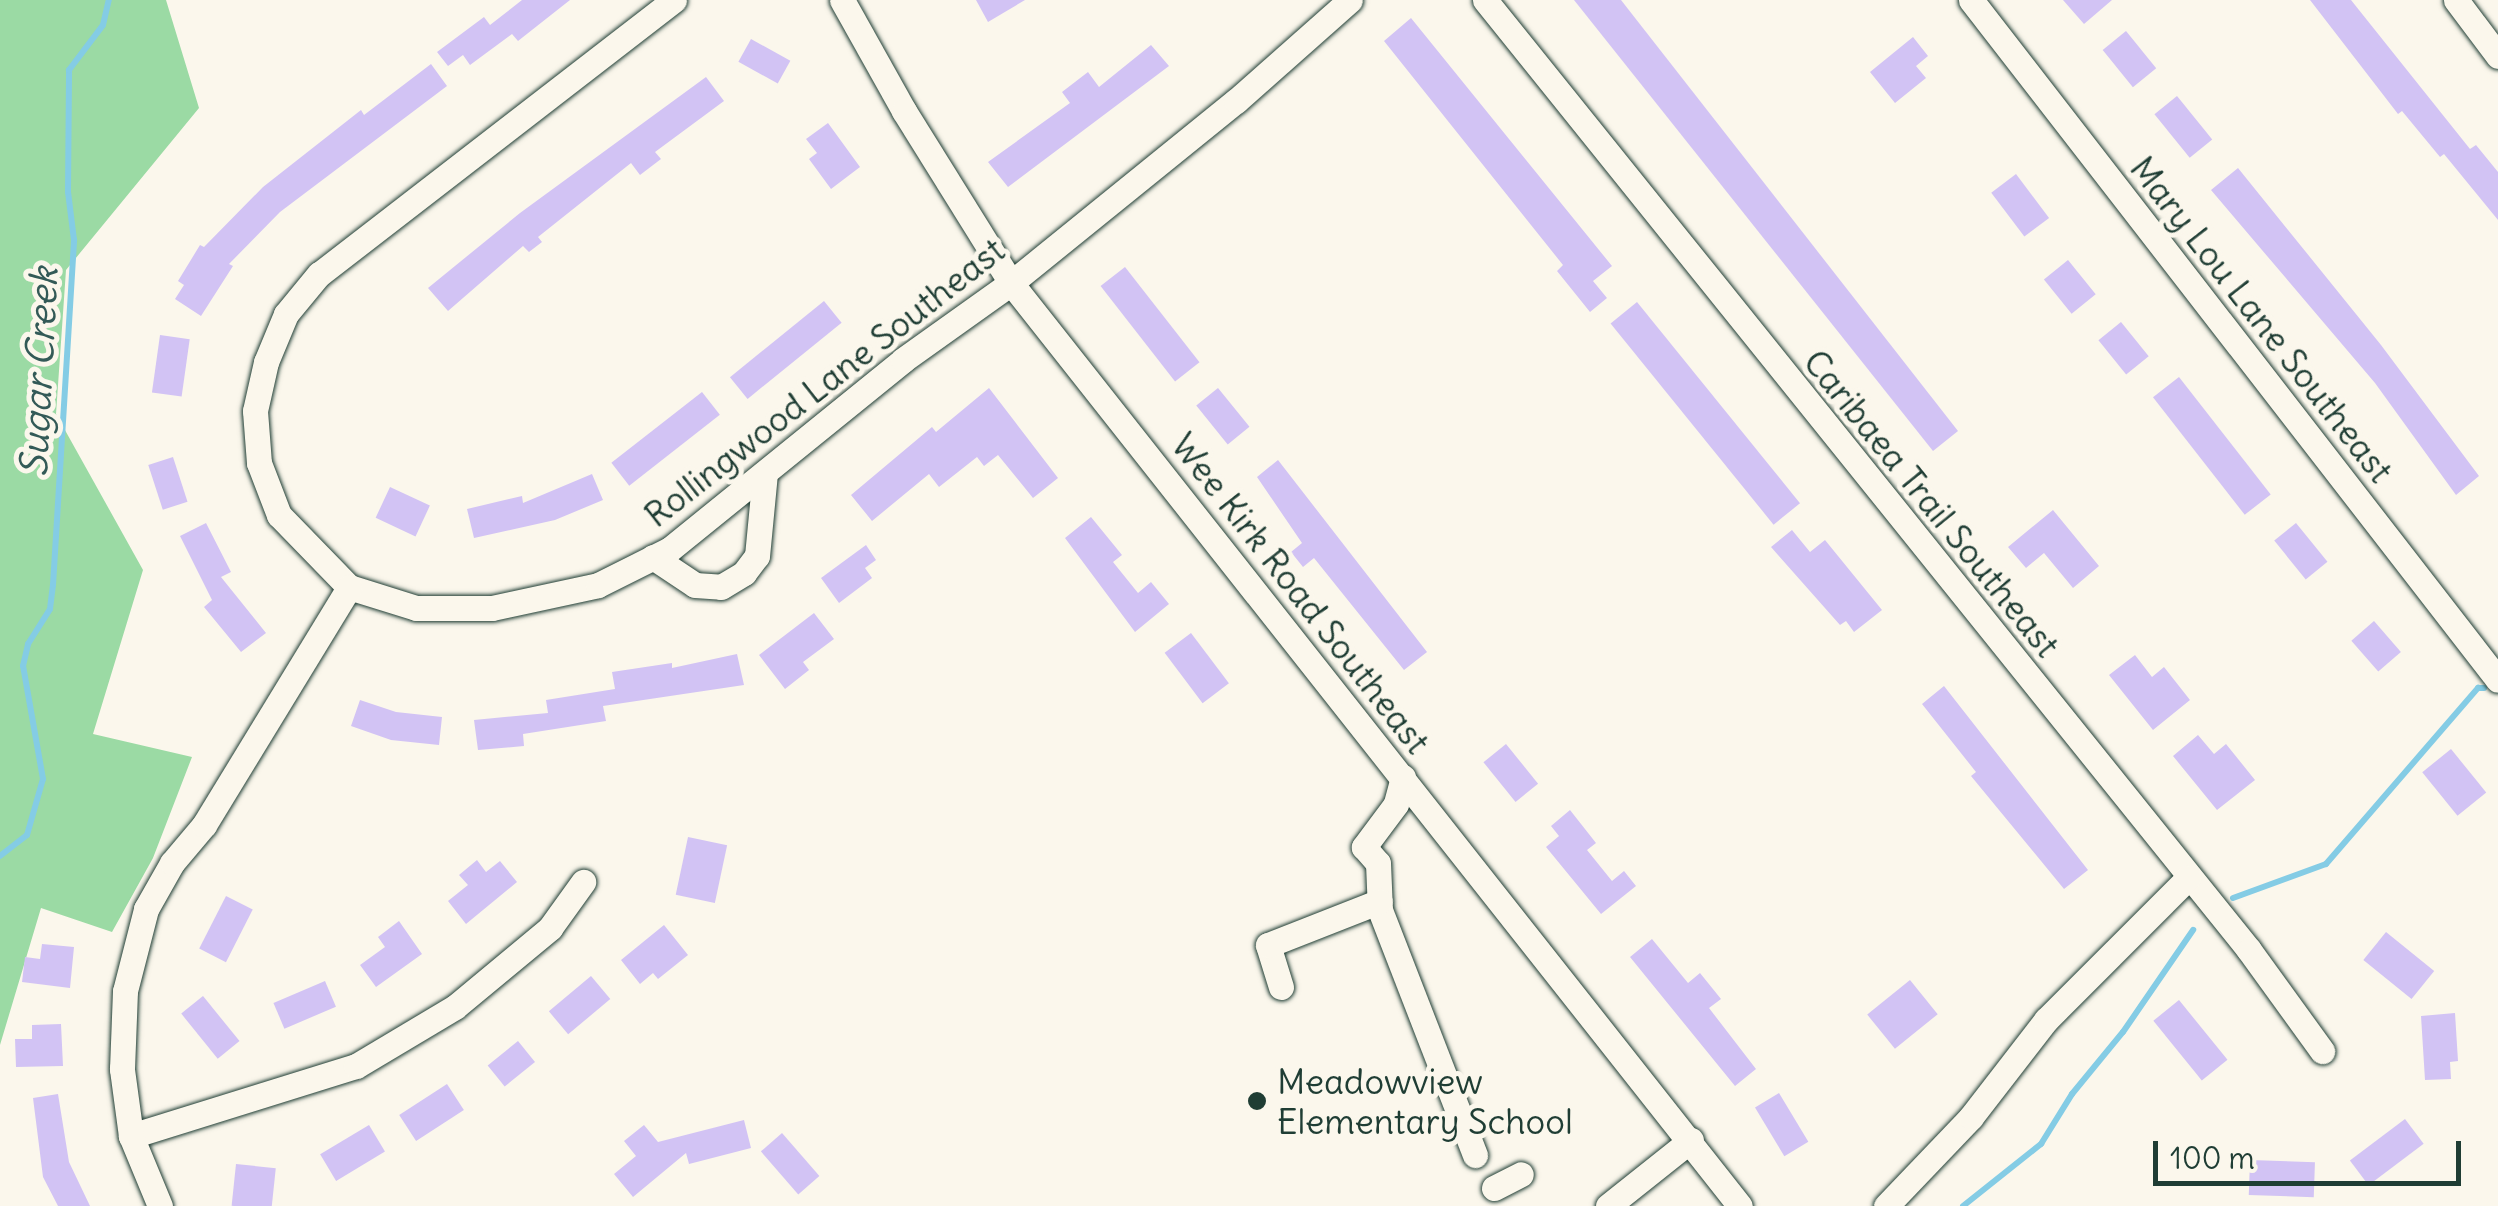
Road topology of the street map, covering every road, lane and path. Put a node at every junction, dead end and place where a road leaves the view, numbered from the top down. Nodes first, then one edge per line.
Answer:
1 (674, 0) edge
2 (842, 0) edge
3 (1350, 0) edge
4 (1485, 0) edge
5 (1971, 0) edge
6 (2456, 0) edge
7 (2498, 56) edge
8 (1011, 283) junction
9 (766, 472) junction
10 (653, 558) junction
11 (348, 588) junction
12 (2498, 680) edge
13 (1403, 778) junction
14 (2188, 878) junction
15 (583, 882) dead end
16 (1380, 901) junction
17 (1280, 987) dead end
18 (2322, 1051) dead end
19 (131, 1136) junction
20 (1690, 1140) junction
21 (1475, 1155) dead end
22 (1521, 1174) dead end
23 (1494, 1188) dead end
24 (160, 1206) edge
25 (1608, 1206) edge
26 (1740, 1206) edge
27 (1886, 1206) edge

1 - 11 street
2 - 8 street, Wee Kirk Road Southeast
3 - 8 street, Rollingwood Lane Southeast
4 - 14 street, Caribaea Trail Southeast
5 - 12 street, Mary Lou Lane Southeast
6 - 7 street
8 - 9 street, Rollingwood Lane Southeast
8 - 13 street, Wee Kirk Road Southeast
9 - 10 street, Rollingwood Lane Southeast
9 - 10 street
10 - 11 street, Rollingwood Lane Southeast
11 - 19 street
13 - 16 street
13 - 20 street, Wee Kirk Road Southeast
14 - 18 street, Caribaea Trail Southeast
14 - 27 street
15 - 19 street
16 - 17 street
16 - 21 street
19 - 24 street
20 - 25 street
20 - 26 street, Wee Kirk Road Southeast
22 - 23 street

